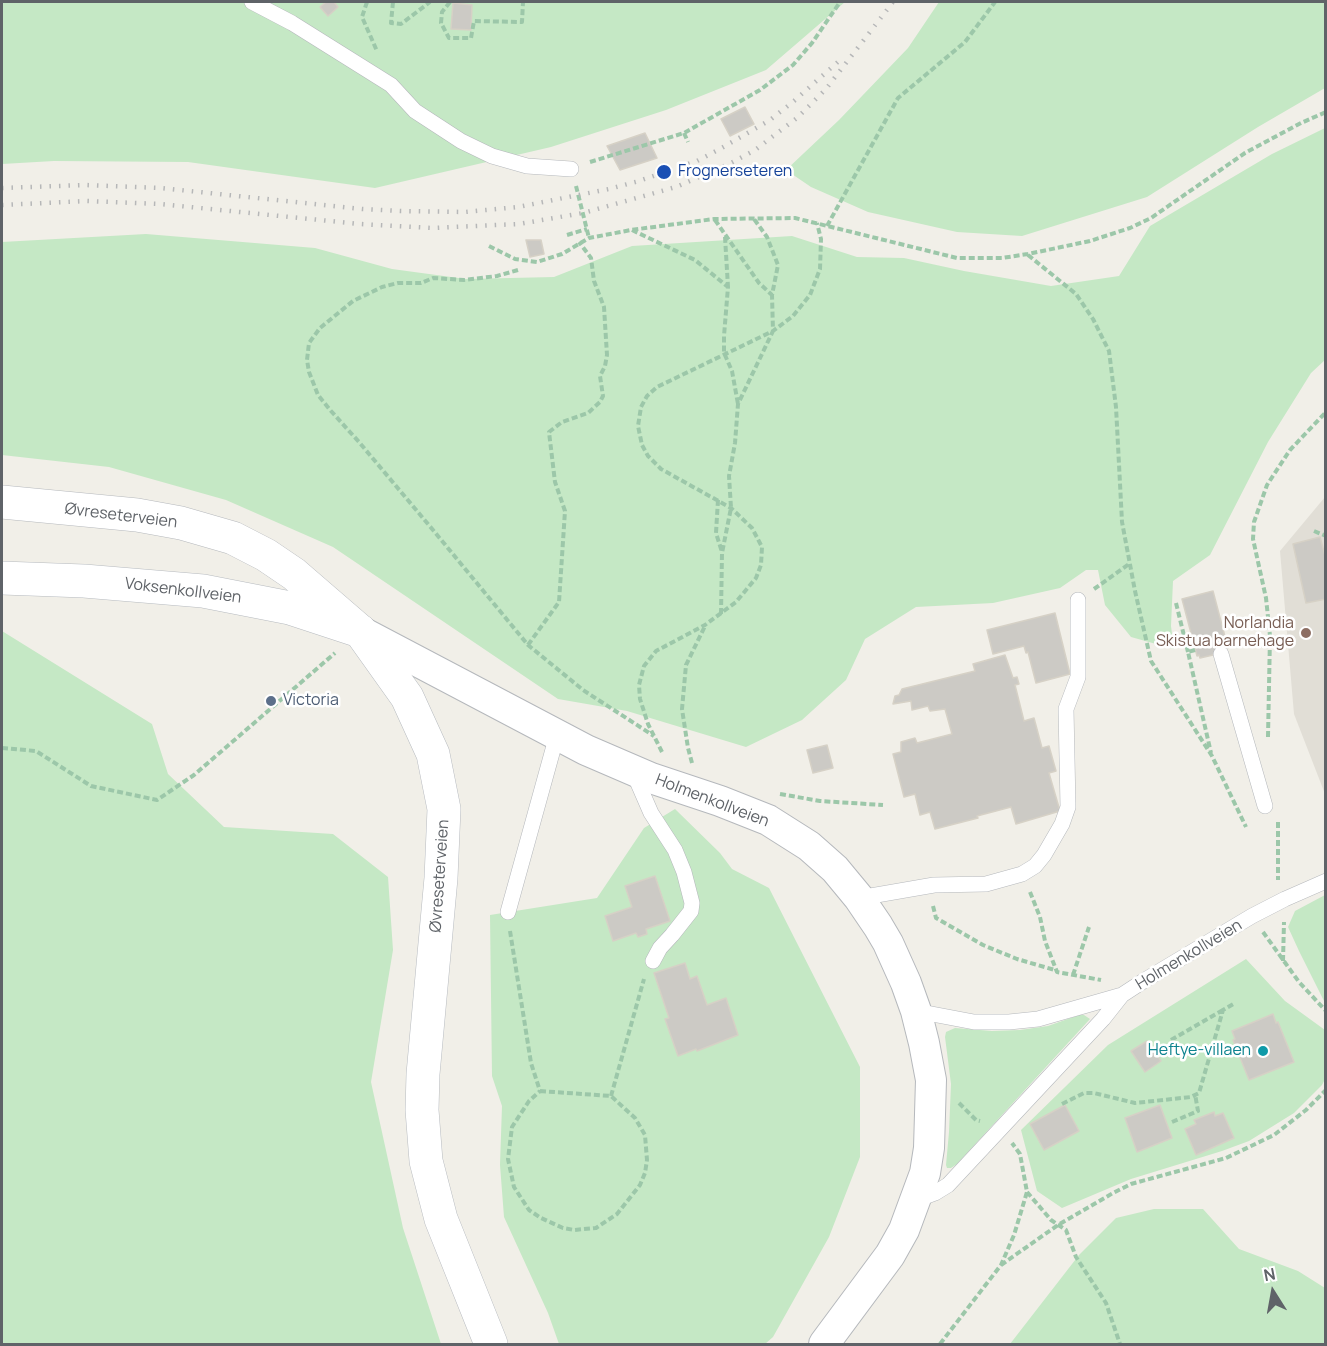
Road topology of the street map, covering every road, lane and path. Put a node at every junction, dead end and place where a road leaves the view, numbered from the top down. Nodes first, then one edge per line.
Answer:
1 (252, 2) edge
2 (367, 2) edge
3 (393, 2) edge
4 (430, 2) edge
5 (450, 2) edge
6 (523, 2) edge
7 (840, 2) edge
8 (995, 2) edge
9 (391, 85) junction
10 (1326, 112) edge
11 (684, 133) junction
12 (688, 142) dead end
13 (571, 170) junction
14 (754, 218) junction
15 (714, 219) junction
16 (818, 223) junction
17 (827, 226) junction
18 (587, 229) junction
19 (631, 230) junction
20 (567, 235) dead end
21 (725, 237) junction
22 (589, 238) junction
23 (579, 242) junction
24 (489, 246) dead end
25 (1028, 254) junction
26 (518, 270) dead end
27 (728, 287) junction
28 (772, 295) junction
29 (773, 331) junction
30 (724, 353) junction
31 (738, 404) junction
32 (1326, 412) edge
33 (718, 500) junction
34 (2, 502) edge
35 (731, 508) junction
36 (1314, 531) dead end
37 (1326, 536) edge
38 (722, 552) junction
39 (1130, 564) junction
40 (2, 578) edge
41 (1078, 600) joint
42 (1176, 603) dead end
43 (721, 614) junction
44 (705, 626) junction
45 (360, 631) junction
46 (528, 645) junction
47 (1195, 650) dead end
48 (1188, 651) junction
49 (1221, 654) dead end
50 (557, 735) junction
51 (654, 736) junction
52 (1268, 742) dead end
53 (2, 748) edge
54 (1212, 756) junction
55 (633, 771) junction
56 (689, 771) junction
57 (771, 792) dead end
58 (883, 805) dead end
59 (1265, 806) dead end
60 (1246, 827) dead end
61 (1326, 881) edge
62 (928, 887) junction
63 (1032, 897) dead end
64 (859, 898) junction
65 (508, 912) joint
66 (1252, 916) junction
67 (1089, 927) dead end
68 (652, 961) joint
69 (1056, 970) junction
70 (1073, 975) junction
71 (1122, 995) junction
72 (1235, 1003) dead end
73 (1223, 1010) junction
74 (916, 1011) junction
75 (1326, 1011) edge
76 (1171, 1040) dead end
77 (930, 1080) junction
78 (1326, 1090) edge
79 (540, 1091) junction
80 (1196, 1094) junction
81 (611, 1096) junction
82 (1062, 1104) dead end
83 (1172, 1122) dead end
84 (1002, 1129) junction
85 (1028, 1192) junction
86 (916, 1200) junction
87 (1058, 1224) junction
88 (1001, 1265) junction
89 (491, 1344) edge
90 (824, 1344) edge
91 (940, 1344) edge
92 (1120, 1344) edge

1 - 9 lane
2 - 9 path
3 - 4 path
5 - 6 path
7 - 11 path
8 - 17 path
9 - 13 lane
10 - 25 path
11 - 12 path
11 - 13 path
13 - 18 path
14 - 15 path
14 - 16 path
14 - 28 path
15 - 19 path
15 - 21 path
16 - 17 path
16 - 29 path
17 - 25 path
18 - 20 path
18 - 22 path
19 - 22 path
19 - 27 path
21 - 27 path
21 - 28 path
22 - 23 path
23 - 24 path
23 - 46 path
25 - 39 path
26 - 46 path
27 - 30 path
28 - 29 path
29 - 30 path
29 - 31 path
30 - 31 path
30 - 33 path
31 - 35 path
32 - 52 path
33 - 35 path
33 - 38 path
34 - 45 main road, Øvreseterveien
35 - 38 path
35 - 43 path
36 - 37 path
38 - 43 path
39 - 41 path
39 - 54 path
40 - 45 main road, Voksenkollveien
41 - 62 lane
42 - 48 path
43 - 44 path
44 - 51 path
44 - 56 path
45 - 50 street, Holmenkollveien
45 - 53 path
45 - 89 main road, Øvreseterveien
46 - 51 path
47 - 48 path
48 - 54 path
49 - 59 lane
50 - 55 street, Holmenkollveien
50 - 65 lane
51 - 56 path
54 - 60 path
55 - 56 street, Holmenkollveien
55 - 68 lane
56 - 64 street, Holmenkollveien
57 - 58 path
61 - 66 lane, Holmenkollveien
62 - 64 lane
62 - 69 path
63 - 69 path
64 - 74 street, Holmenkollveien
65 - 79 path
66 - 71 lane, Holmenkollveien
66 - 75 path
67 - 70 path
68 - 81 path
69 - 70 path
70 - 71 path
71 - 74 lane
71 - 84 lane, Holmenkollveien
72 - 73 path
73 - 76 path
73 - 80 path
74 - 77 street, Holmenkollveien
77 - 84 path
77 - 86 street, Holmenkollveien
78 - 87 path
79 - 81 path
79 - 81 path
80 - 82 path
80 - 83 path
84 - 85 path
84 - 86 lane, Holmenkollveien
85 - 87 path
85 - 88 path
86 - 90 street, Holmenkollveien
87 - 88 path
87 - 92 path
88 - 91 path

